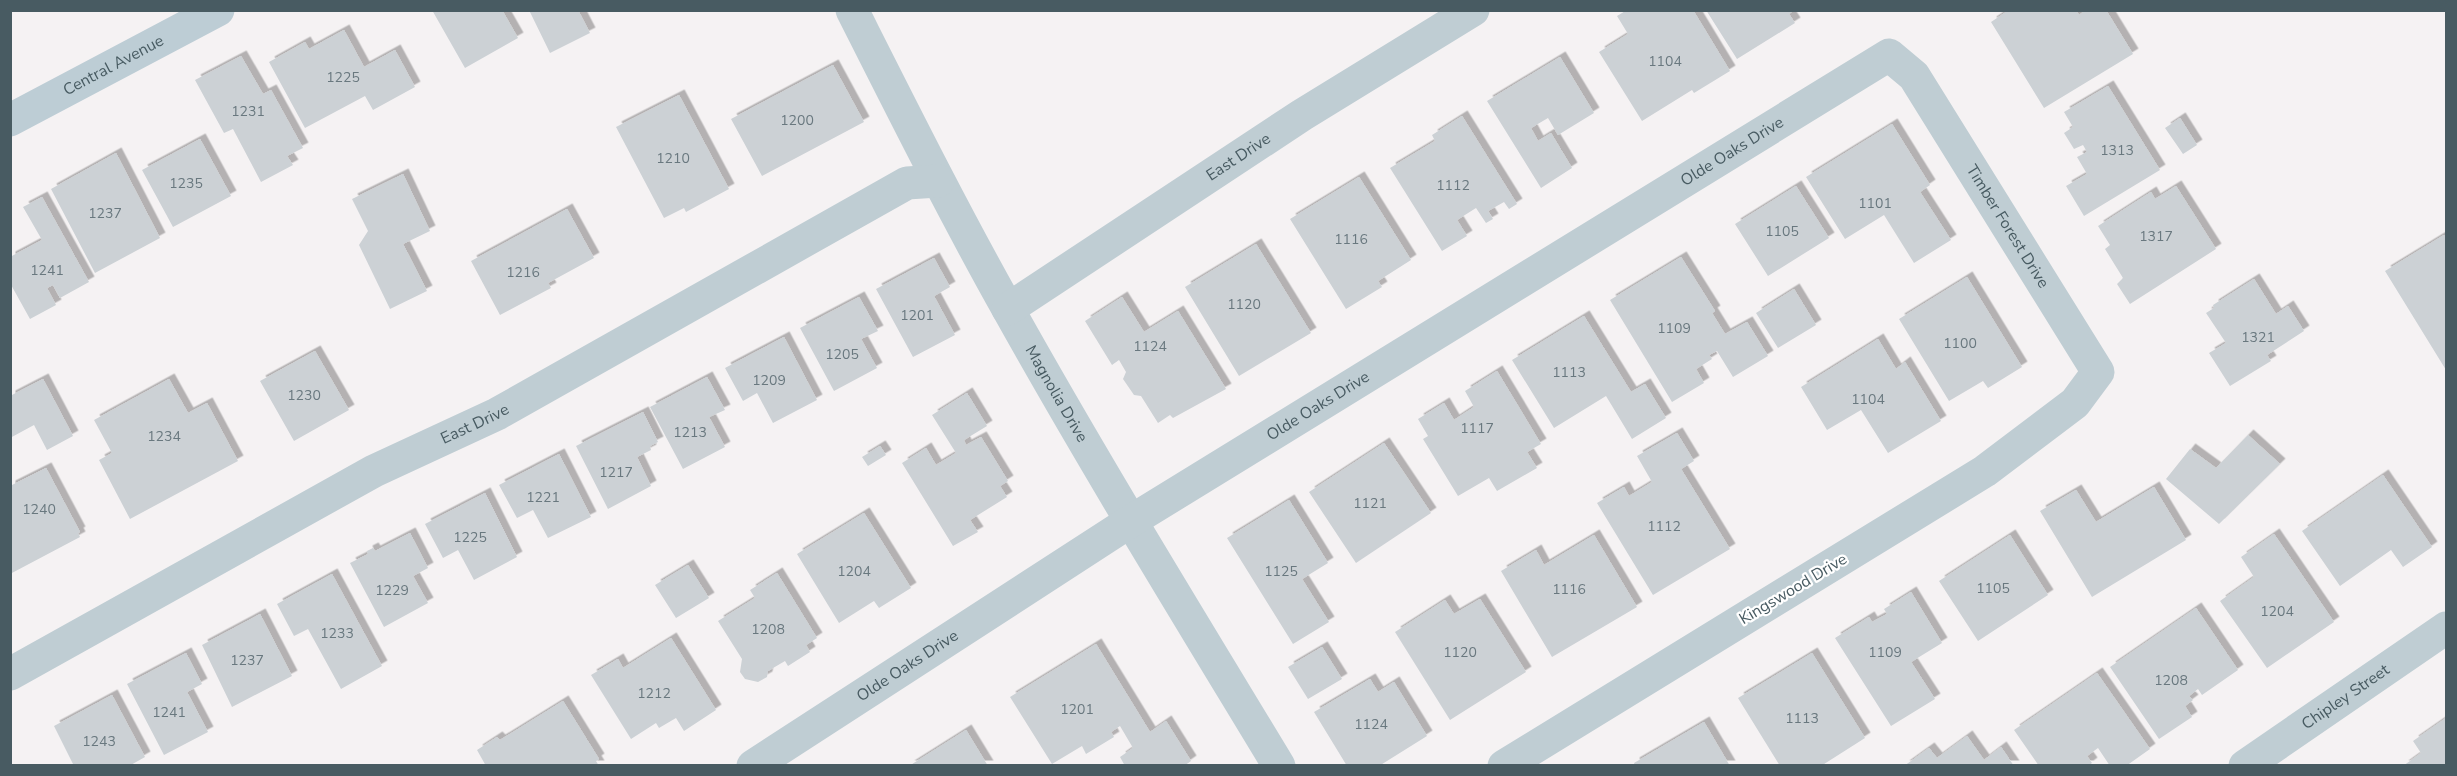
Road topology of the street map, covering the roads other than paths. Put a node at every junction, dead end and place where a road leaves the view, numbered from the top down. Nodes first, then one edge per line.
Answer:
1 (218, 10) edge
2 (852, 10) edge
3 (1473, 10) edge
4 (1889, 55) joint
5 (10, 120) edge
6 (938, 181) junction
7 (1008, 309) junction
8 (2075, 403) joint
9 (1131, 521) junction
10 (2446, 628) edge
11 (10, 674) edge
12 (753, 765) edge
13 (1279, 765) edge
14 (1504, 765) edge
15 (2245, 765) edge

1 - 5 street, Central Avenue
2 - 6 street, Magnolia Drive
3 - 7 street, East Drive
4 - 8 street, Timber Forest Drive
4 - 9 street, Olde Oaks Drive
6 - 7 street, Magnolia Drive
6 - 11 street, East Drive
7 - 9 street, Magnolia Drive
8 - 14 street, Kingswood Drive
9 - 12 street, Olde Oaks Drive
9 - 13 street, Magnolia Drive
10 - 15 street, Chipley Street

